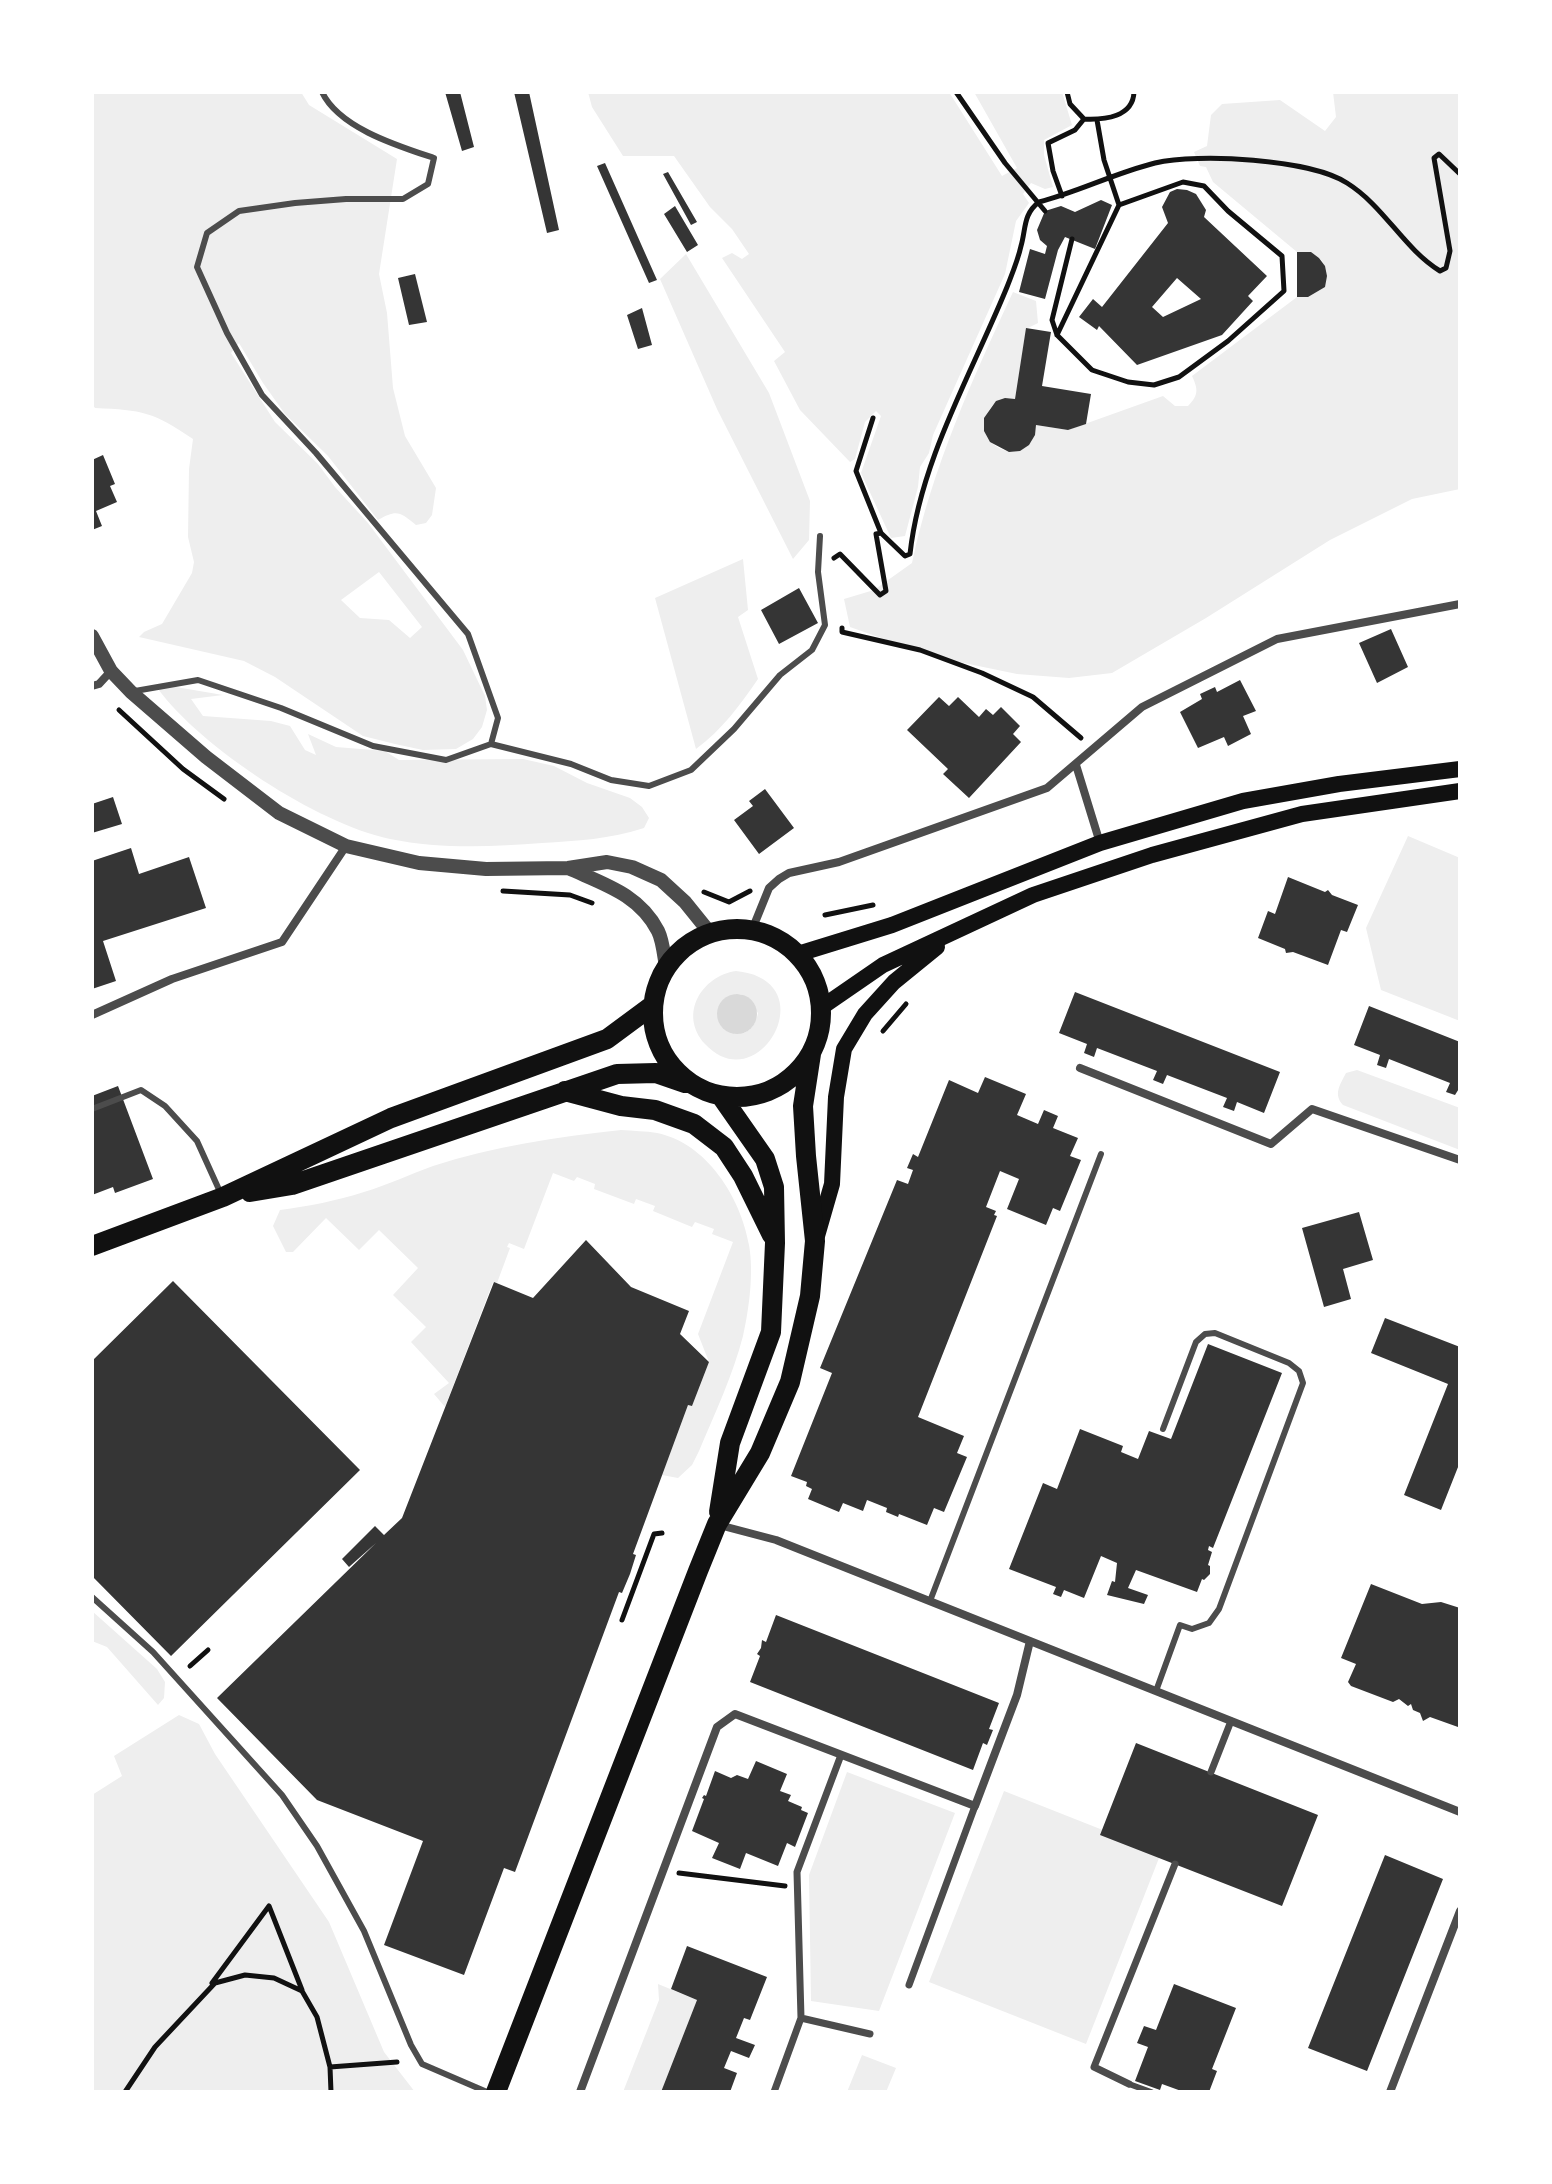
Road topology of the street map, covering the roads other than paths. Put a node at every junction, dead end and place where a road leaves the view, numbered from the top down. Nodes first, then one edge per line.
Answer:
1 (322, 92) edge
2 (820, 536) dead end
3 (1460, 604) edge
4 (92, 636) edge
5 (111, 671) junction
6 (92, 686) edge
7 (131, 692) junction
8 (491, 744) junction
9 (1076, 765) junction
10 (1460, 769) edge
11 (1460, 791) edge
12 (1100, 843) junction
13 (346, 846) junction
14 (568, 868) junction
15 (752, 930) junction
16 (957, 931) junction
17 (710, 933) junction
18 (798, 954) junction
19 (666, 967) junction
20 (653, 1005) junction
21 (822, 1007) junction
22 (92, 1015) edge
23 (811, 1054) junction
24 (1080, 1068) dead end
25 (695, 1087) junction
26 (565, 1091) junction
27 (721, 1096) junction
28 (92, 1109) edge
29 (1101, 1154) dead end
30 (1460, 1160) edge
31 (223, 1197) junction
32 (815, 1241) junction
33 (775, 1243) junction
34 (92, 1246) edge
35 (1163, 1429) dead end
36 (717, 1524) junction
37 (92, 1597) edge
38 (930, 1601) junction
39 (1030, 1641) junction
40 (1156, 1692) junction
41 (1231, 1721) junction
42 (841, 1755) junction
43 (1211, 1772) dead end
44 (975, 1806) junction
45 (1460, 1812) edge
46 (1175, 1864) dead end
47 (1460, 1911) edge
48 (909, 1985) dead end
49 (801, 2018) junction
50 (870, 2034) dead end
51 (1129, 2084) joint
52 (487, 2092) edge
53 (496, 2092) edge
54 (580, 2092) edge
55 (774, 2092) edge
56 (1151, 2092) edge
57 (1390, 2092) edge

1 - 8 lane
2 - 8 lane
3 - 9 street
4 - 5 street
5 - 6 street
5 - 7 street
7 - 8 lane
7 - 13 street
9 - 12 street
9 - 15 street
10 - 12 main road
11 - 16 main road
12 - 18 main road
13 - 14 street
13 - 22 street
14 - 17 street
14 - 19 street
15 - 17 main road
15 - 18 main road
16 - 21 main road
16 - 32 main road
17 - 19 main road
18 - 21 main road
19 - 20 main road
20 - 25 main road
20 - 31 main road
21 - 23 main road
23 - 27 main road
23 - 32 main road
24 - 30 street
25 - 26 main road
25 - 27 main road
26 - 31 main road
26 - 33 main road
27 - 33 main road
28 - 31 lane
29 - 38 lane
31 - 34 main road
32 - 36 main road
33 - 36 main road
35 - 40 lane
36 - 38 street
36 - 53 main road
37 - 52 lane
38 - 39 street
39 - 40 street
39 - 44 street
40 - 41 street
41 - 43 street
41 - 45 street
42 - 44 street
42 - 49 street
42 - 54 street
44 - 48 street
46 - 51 street
47 - 57 street
49 - 50 street
49 - 55 street
51 - 56 lane

